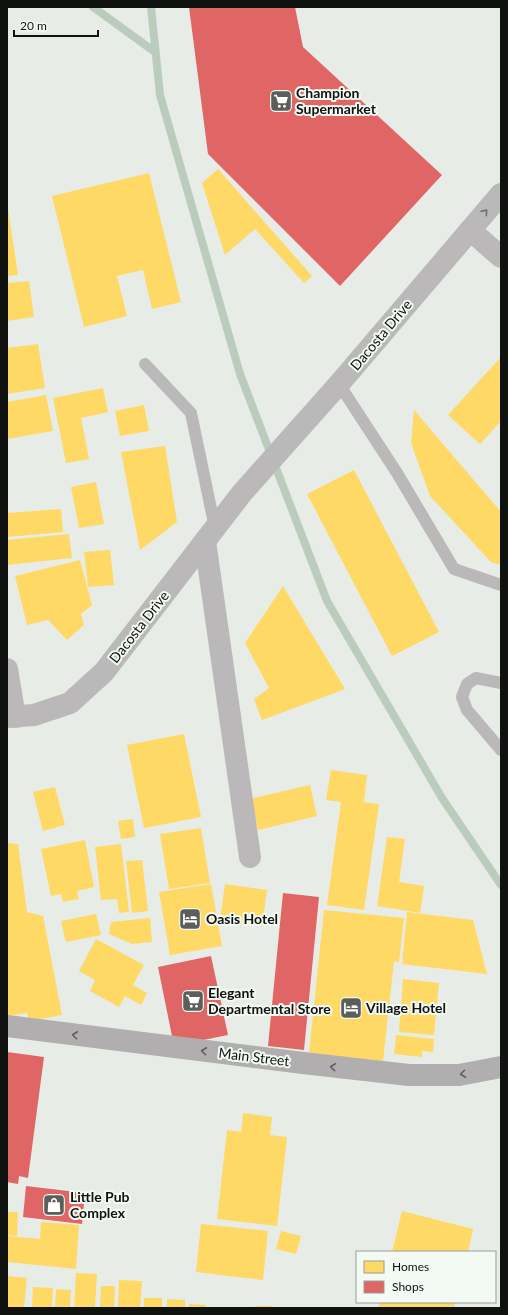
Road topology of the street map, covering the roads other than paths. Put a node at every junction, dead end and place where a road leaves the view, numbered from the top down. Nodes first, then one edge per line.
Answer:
1 (501, 194) edge
2 (470, 230) junction
3 (501, 257) edge
4 (145, 364) dead end
5 (339, 384) junction
6 (210, 535) junction
7 (501, 585) edge
8 (7, 669) edge
9 (501, 683) edge
10 (11, 717) edge
11 (501, 750) edge
12 (250, 857) dead end
13 (7, 1026) edge
14 (501, 1067) edge

2 -> 1 street
2 - 3 street
2 - 5 street, Dacosta Drive
4 - 6 lane
5 - 6 street, Dacosta Drive
5 - 7 lane
6 - 10 street, Dacosta Drive
6 - 12 street
8 - 10 street
9 - 11 lane
14 -> 13 street, Main Street

